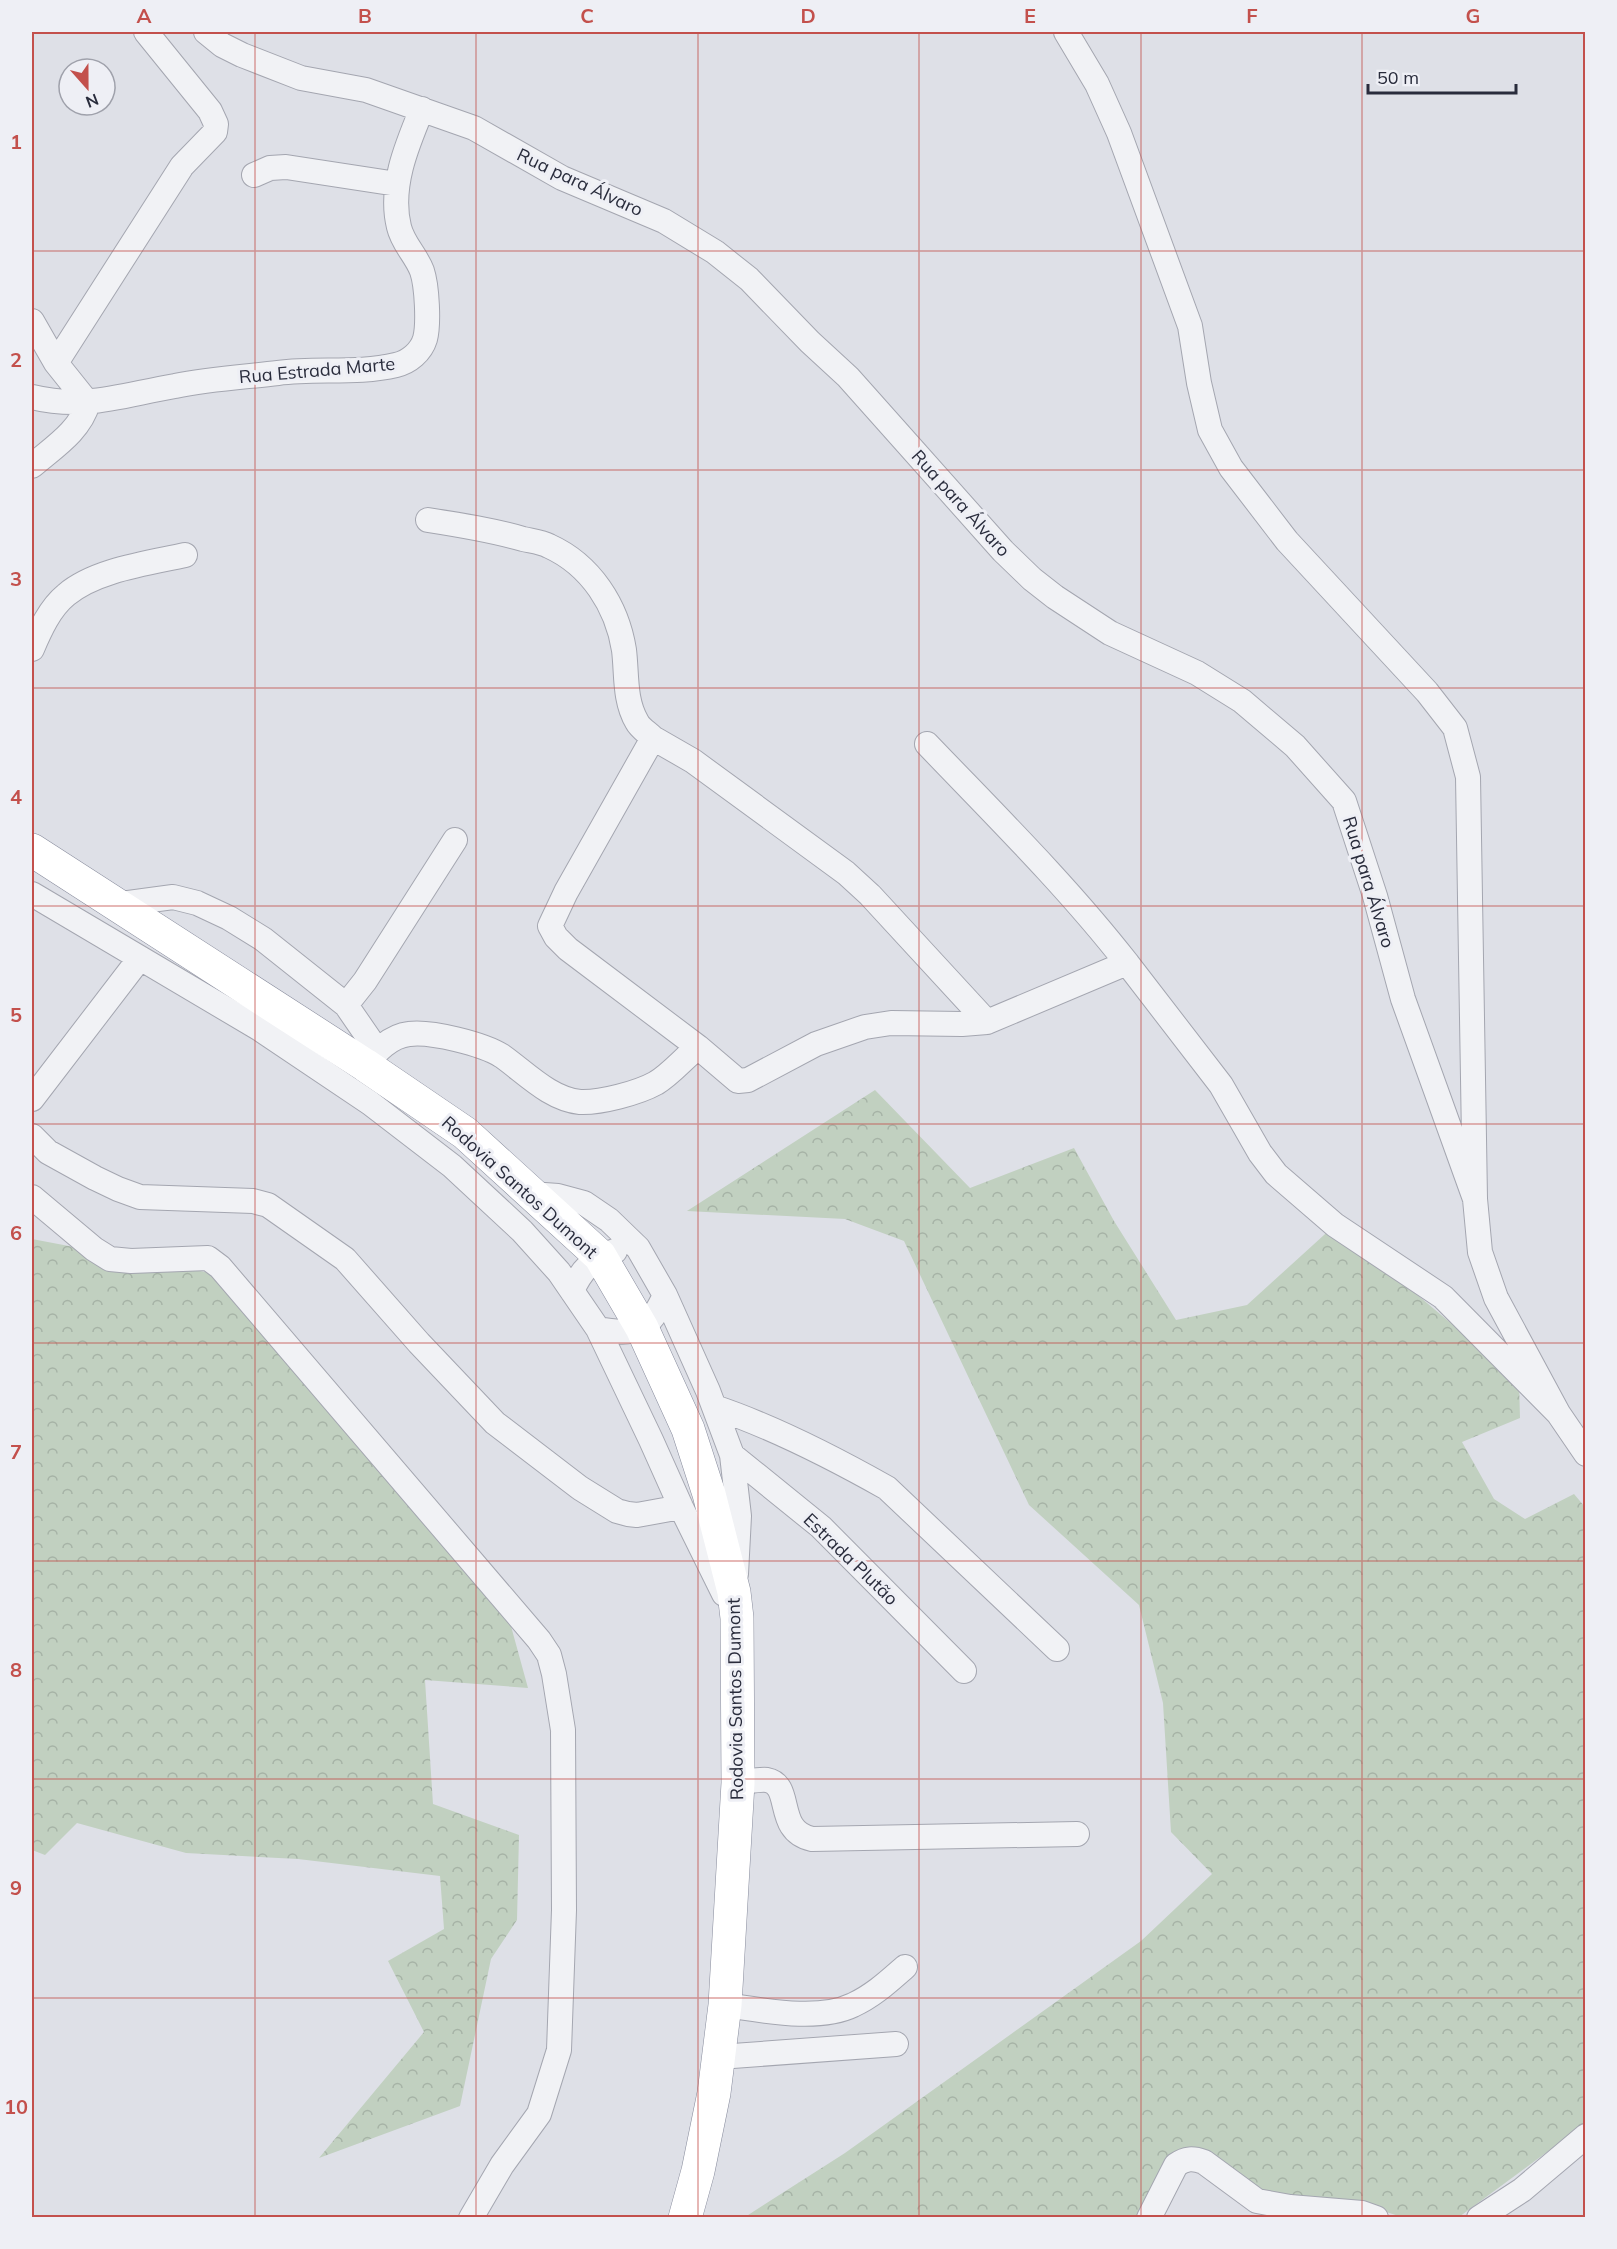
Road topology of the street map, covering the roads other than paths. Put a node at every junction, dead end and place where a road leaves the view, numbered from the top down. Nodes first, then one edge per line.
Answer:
1 (146, 32) edge
2 (206, 32) edge
3 (1066, 32) edge
4 (422, 109) junction
5 (254, 175) dead end
6 (397, 184) junction
7 (32, 321) edge
8 (56, 363) junction
9 (32, 397) edge
10 (88, 403) junction
11 (32, 466) edge
12 (428, 520) dead end
13 (185, 555) dead end
14 (32, 649) edge
15 (653, 738) junction
16 (927, 744) dead end
17 (455, 840) dead end
18 (32, 850) edge
19 (34, 901) edge
20 (140, 958) junction
21 (1127, 963) junction
22 (346, 1005) junction
23 (987, 1022) junction
24 (698, 1047) junction
25 (371, 1058) junction
26 (32, 1099) edge
27 (32, 1136) edge
28 (531, 1194) junction
29 (32, 1197) edge
30 (1475, 1199) junction
31 (638, 1248) junction
32 (600, 1256) junction
33 (572, 1291) junction
34 (665, 1295) junction
35 (642, 1328) junction
36 (598, 1329) junction
37 (714, 1407) junction
38 (1558, 1413) junction
39 (1586, 1454) edge
40 (732, 1455) junction
41 (681, 1507) junction
42 (735, 1605) junction
43 (1057, 1649) dead end
44 (964, 1671) dead end
45 (738, 1783) junction
46 (1077, 1834) dead end
47 (906, 1967) dead end
48 (725, 2005) junction
49 (896, 2044) dead end
50 (719, 2057) junction
51 (1586, 2136) edge
52 (471, 2217) edge
53 (685, 2217) edge
54 (1149, 2217) edge
55 (1376, 2217) edge
56 (1479, 2217) edge

1 - 8 street
2 - 4 street, Rua para Álvaro
3 - 30 street
4 - 6 street, Rua Estrada Marte
4 - 30 street, Rua para Álvaro
5 - 6 street
6 - 10 street, Rua Estrada Marte
7 - 8 street
8 - 10 street
9 - 10 street, Rua Estrada Marte
10 - 11 street
12 - 15 street
13 - 14 street
15 - 23 street
15 - 24 street
16 - 21 street
17 - 22 street
18 - 22 street
18 - 25 highway, Rodovia Santos Dumont
19 - 20 street
20 - 26 street
20 - 33 street
21 - 23 street
21 - 38 street
22 - 25 street
23 - 24 street
24 - 25 street
25 - 28 highway, Rodovia Santos Dumont
27 - 41 street
28 - 31 street
28 - 32 highway, Rodovia Santos Dumont
29 - 52 street
30 - 38 street
31 - 32 street
31 - 34 street
32 - 33 street
32 - 35 highway, Rodovia Santos Dumont
33 - 36 street
34 - 35 street
34 - 37 street
35 - 36 street
35 - 42 highway, Rodovia Santos Dumont
36 - 41 street
37 - 40 street
37 - 43 street
38 - 39 street
40 - 42 street
40 - 44 street, Estrada Plutão
41 - 42 street
42 - 45 highway, Rodovia Santos Dumont
45 - 46 street
45 - 48 highway, Rodovia Santos Dumont
47 - 48 street
48 - 50 highway, Rodovia Santos Dumont
49 - 50 street
50 - 53 highway, Rodovia Santos Dumont
51 - 56 street
54 - 55 street

